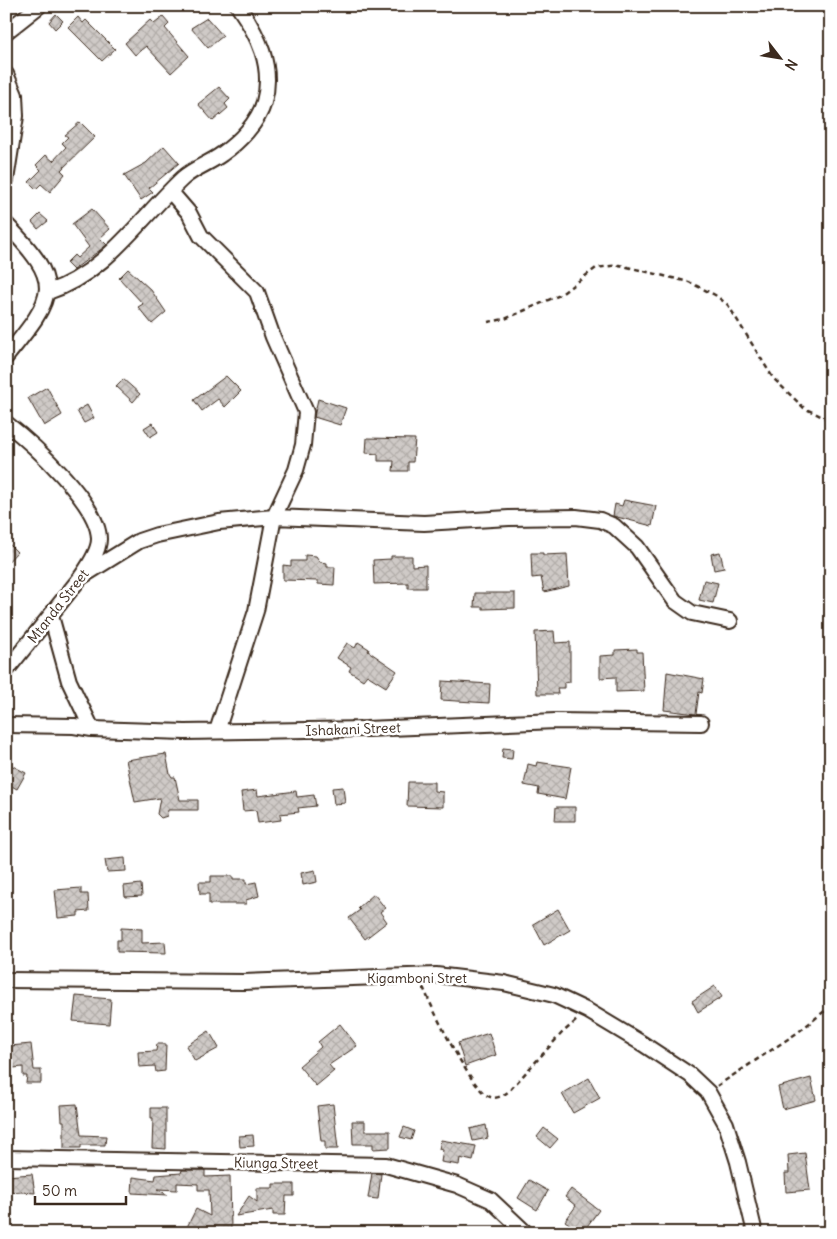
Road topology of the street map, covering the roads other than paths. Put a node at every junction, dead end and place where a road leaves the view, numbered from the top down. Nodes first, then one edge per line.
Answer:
1 (39, 6) edge
2 (238, 6) edge
3 (6, 32) edge
4 (6, 74) edge
5 (6, 180) edge
6 (170, 191) junction
7 (6, 224) edge
8 (48, 292) junction
9 (6, 357) edge
10 (6, 423) edge
11 (274, 517) junction
12 (81, 577) junction
13 (51, 616) junction
14 (730, 621) dead end
15 (6, 671) edge
16 (701, 723) dead end
17 (6, 725) edge
18 (92, 729) junction
19 (217, 731) junction
20 (6, 980) edge
21 (6, 1158) edge
22 (526, 1233) edge
23 (755, 1233) edge

1 - 3 street
2 - 6 street
4 - 5 street
6 - 8 street
6 - 11 street
7 - 8 street
8 - 9 street
10 - 12 street, Mtanda Street
11 - 12 street
11 - 14 street
11 - 19 street
12 - 13 street, Mtanda Street
13 - 15 street, Mtanda Street
13 - 18 street
16 - 19 street, Ishakani Street
17 - 18 street, Ishakani Street
18 - 19 street, Ishakani Street
20 - 23 street, Kigamboni Stret
21 - 22 street, Kiunga Street

